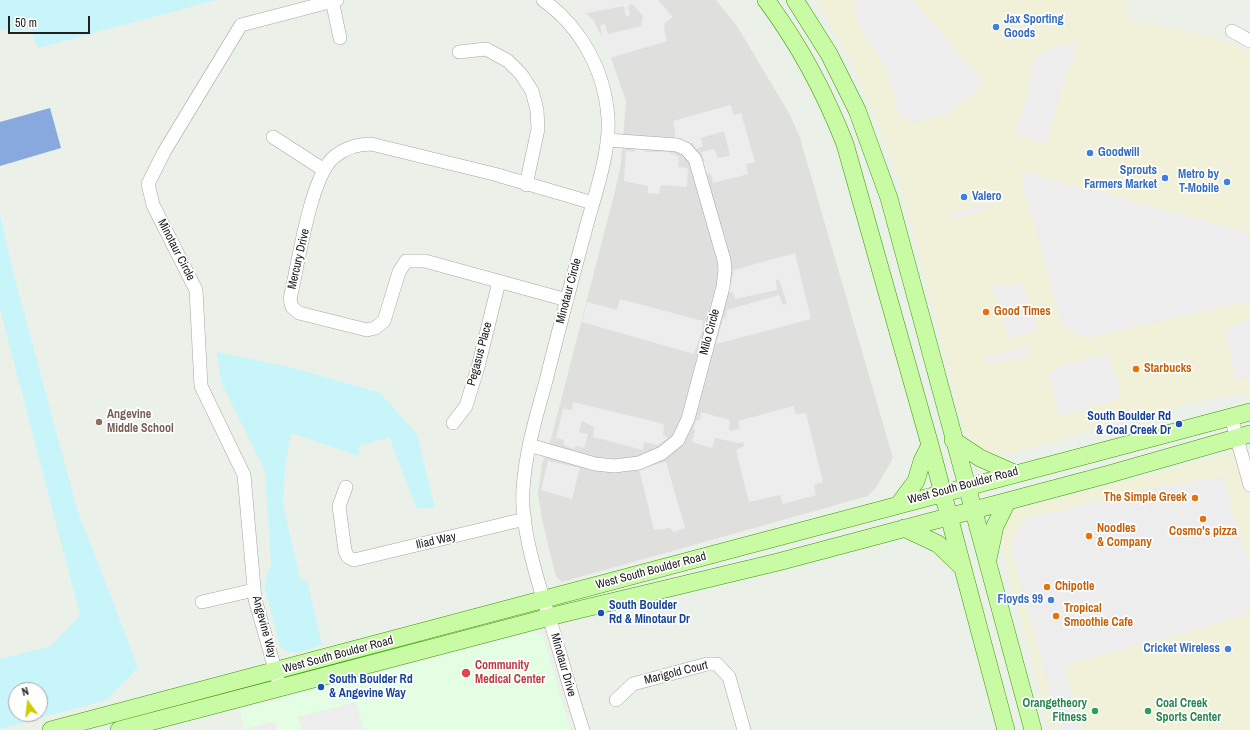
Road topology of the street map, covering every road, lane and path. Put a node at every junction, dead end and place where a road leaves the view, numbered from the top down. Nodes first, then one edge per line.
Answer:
1 (334, 0) edge
2 (543, 0) edge
3 (766, 0) edge
4 (795, 0) edge
5 (1232, 31) dead end
6 (340, 38) dead end
7 (1250, 41) edge
8 (459, 52) dead end
9 (273, 137) dead end
10 (607, 140) junction
11 (324, 170) junction
12 (526, 185) junction
13 (593, 203) junction
14 (499, 282) junction
15 (566, 300) junction
16 (1250, 412) edge
17 (1231, 417) junction
18 (453, 423) dead end
19 (1244, 436) edge
20 (954, 440) junction
21 (529, 445) junction
22 (930, 445) junction
23 (1014, 473) junction
24 (966, 485) junction
25 (1250, 485) edge
26 (346, 487) dead end
27 (942, 492) junction
28 (1007, 502) junction
29 (899, 504) junction
30 (973, 510) junction
31 (948, 517) junction
32 (524, 519) junction
33 (904, 528) junction
34 (988, 563) junction
35 (961, 566) junction
36 (254, 590) junction
37 (544, 600) junction
38 (202, 602) dead end
39 (549, 617) junction
40 (278, 680) junction
41 (616, 700) dead end
42 (51, 730) edge
43 (119, 730) edge
44 (583, 730) edge
45 (744, 730) edge
46 (1006, 730) edge
47 (1033, 730) edge

1 - 6 street
1 - 36 street, Minotaur Circle
2 - 10 street, Minotaur Circle
3 - 22 main road
4 - 20 main road
5 - 7 street
8 - 12 street
9 - 11 street
10 - 13 street, Minotaur Circle
10 - 21 street, Milo Circle
11 - 12 street, Mercury Drive
11 - 14 street, Mercury Drive
12 - 13 street, Mercury Drive
13 - 15 street, Minotaur Circle
14 - 15 street, Mercury Drive
14 - 18 street, Pegasus Place
15 - 21 street, Minotaur Circle
16 - 17 main road, West South Boulder Road
17 - 19 street
17 - 23 main road, West South Boulder Road
19 - 25 street
19 - 28 main road, West South Boulder Road
20 - 23 main road
20 - 24 main road
21 - 32 street, Minotaur Circle
22 - 27 main road
22 - 29 main road
23 - 24 main road, West South Boulder Road
24 - 27 main road, West South Boulder Road
24 - 30 main road
26 - 32 street, Iliad Way
27 - 29 main road, West South Boulder Road
27 - 31 main road
28 - 30 main road, West South Boulder Road
28 - 34 main road
29 - 37 main road, West South Boulder Road
30 - 31 main road, West South Boulder Road
30 - 34 main road
31 - 33 main road, West South Boulder Road
31 - 35 main road
32 - 37 street, Minotaur Circle
33 - 35 main road
33 - 39 main road, West South Boulder Road
34 - 47 main road
35 - 46 main road
36 - 38 street
36 - 40 street, Angevine Way
37 - 39 street, Minotaur Drive
37 - 40 main road, West South Boulder Road
39 - 40 main road, West South Boulder Road
39 - 44 street, Minotaur Drive
40 - 42 main road, West South Boulder Road
40 - 43 main road, West South Boulder Road
41 - 45 street, Marigold Court

